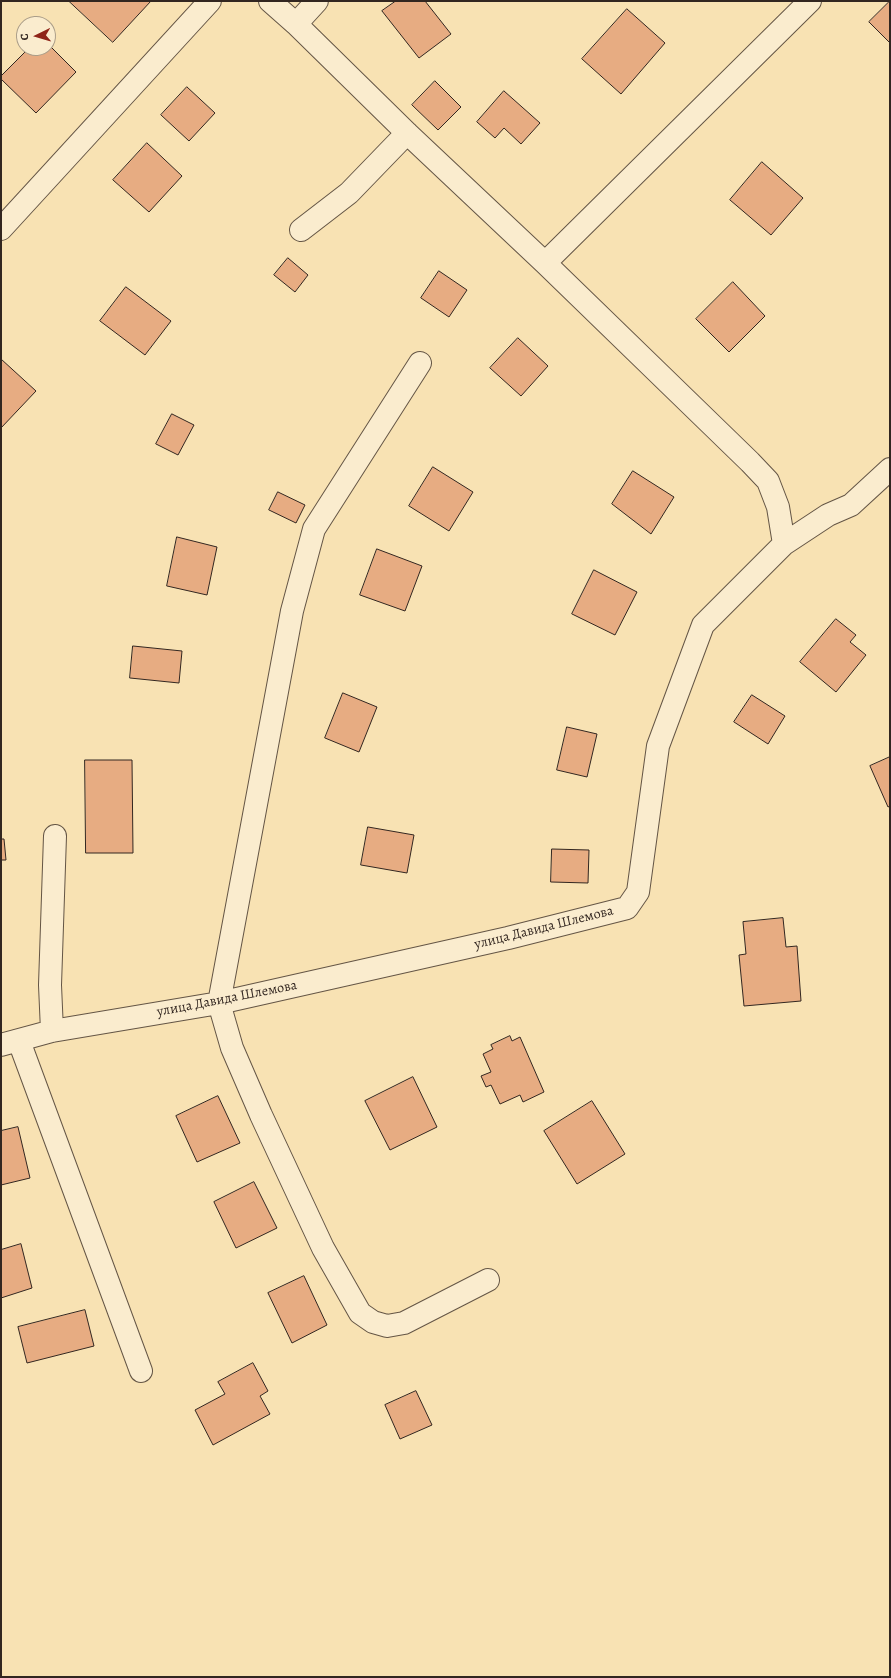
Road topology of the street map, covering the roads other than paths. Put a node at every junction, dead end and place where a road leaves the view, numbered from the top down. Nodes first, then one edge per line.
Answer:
1 (210, 1) edge
2 (270, 1) edge
3 (317, 1) edge
4 (810, 1) edge
5 (296, 24) junction
6 (407, 133) junction
7 (1, 229) edge
8 (301, 230) dead end
9 (545, 263) junction
10 (420, 363) dead end
11 (890, 469) edge
12 (784, 544) junction
13 (55, 836) dead end
14 (219, 1003) junction
15 (52, 1032) junction
16 (10, 1043) edge
17 (488, 1280) dead end
18 (140, 1371) dead end

1 - 7 street
2 - 5 street
3 - 5 street
4 - 9 street
5 - 6 street
6 - 8 street
6 - 9 street
9 - 12 street
10 - 14 street
11 - 12 street, улица Давида Шлемова
12 - 14 street, улица Давида Шлемова
13 - 15 street
14 - 15 street, улица Давида Шлемова
14 - 17 street
15 - 16 street, улица Давида Шлемова
16 - 18 street

